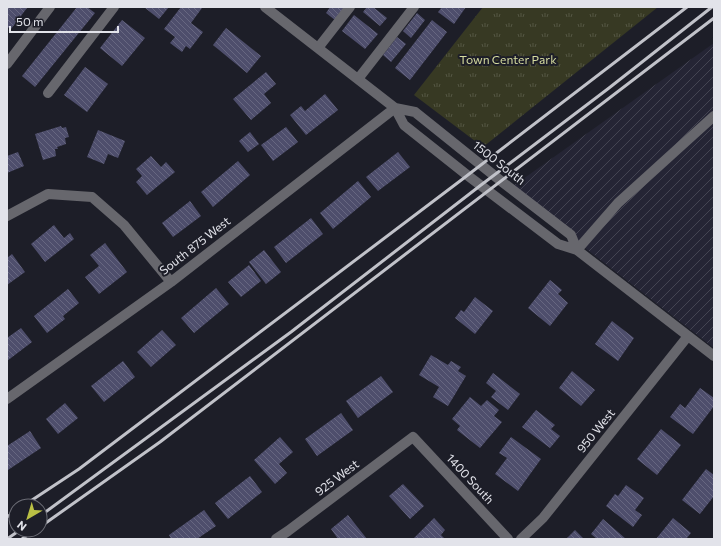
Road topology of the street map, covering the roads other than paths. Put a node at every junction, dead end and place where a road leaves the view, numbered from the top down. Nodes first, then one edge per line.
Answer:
1 (50, 7) edge
2 (114, 7) edge
3 (350, 7) edge
4 (414, 7) edge
5 (268, 8) edge
6 (318, 48) junction
7 (7, 64) edge
8 (358, 79) junction
9 (48, 93) dead end
10 (395, 108) junction
11 (714, 116) edge
12 (7, 216) edge
13 (577, 250) junction
14 (171, 282) junction
15 (688, 336) junction
16 (714, 356) edge
17 (7, 399) edge
18 (413, 437) joint
19 (290, 535) edge
20 (276, 539) edge
21 (508, 539) edge
22 (521, 539) edge

1 - 7 street
2 - 9 street
3 - 6 street
4 - 8 street
5 - 6 street, 1500 South
6 - 8 street, 1500 South
8 - 10 street, 1500 South
10 - 13 street, 1500 South
10 - 13 street, 1500 South
10 - 14 street, South 875 West
11 - 13 street
12 - 14 street
13 - 15 street, 1500 South
14 - 17 street, South 875 West
15 - 16 street, 1500 South
15 - 22 street, 950 West
18 - 19 street, 925 West
18 - 21 street, 1400 South
19 - 20 street, 925 West

